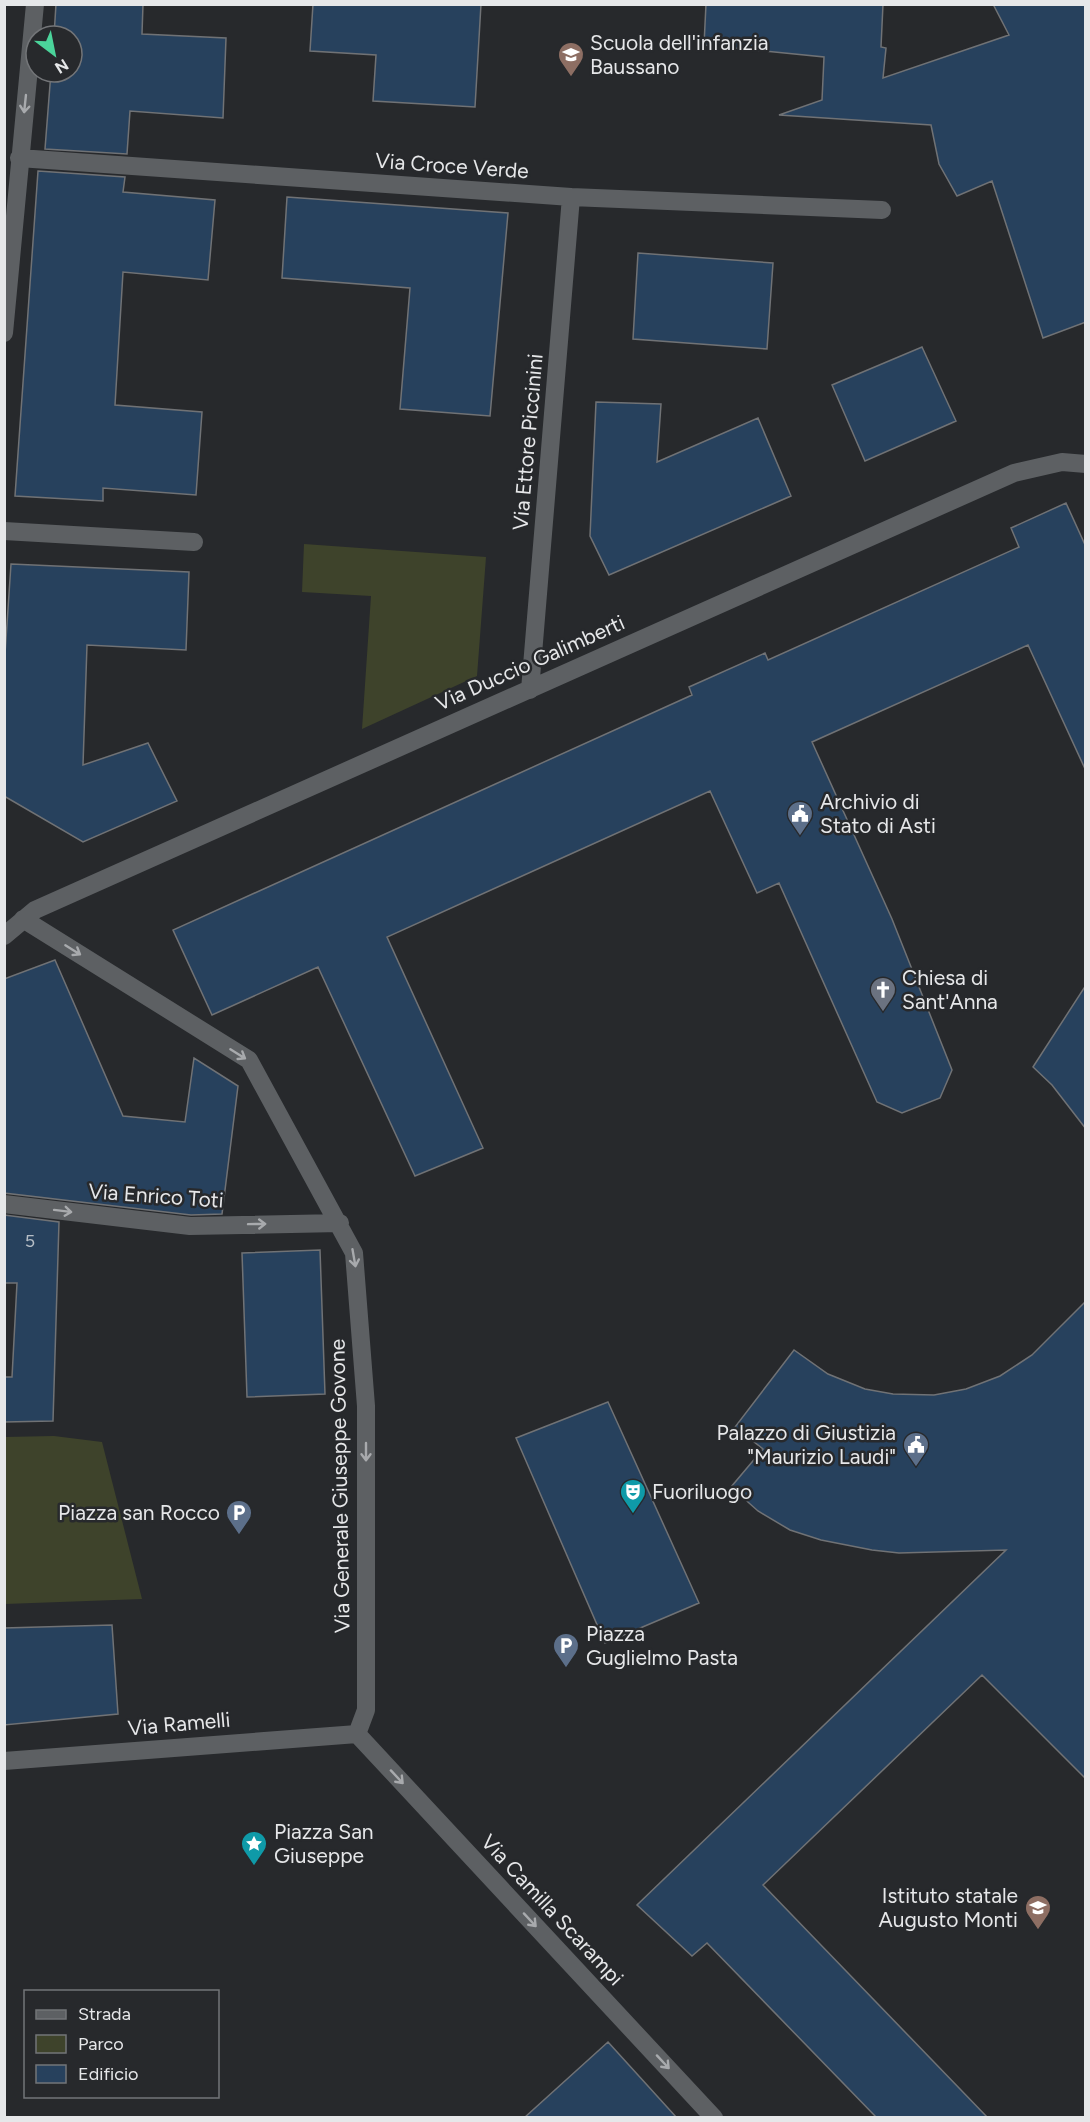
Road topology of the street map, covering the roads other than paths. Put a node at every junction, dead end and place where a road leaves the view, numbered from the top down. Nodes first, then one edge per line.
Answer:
1 (35, 4) edge
2 (19, 158) junction
3 (571, 197) junction
4 (882, 210) dead end
5 (4, 333) edge
6 (1086, 464) edge
7 (4, 531) edge
8 (194, 542) dead end
9 (530, 690) junction
10 (23, 919) junction
11 (4, 936) edge
12 (4, 1204) edge
13 (340, 1222) junction
14 (357, 1734) junction
15 (4, 1761) edge
16 (714, 2118) edge

1 -> 2 street
2 - 3 street, Via Croce Verde
2 - 5 street
3 - 4 street, Via Croce Verde
3 - 9 street, Via Ettore Piccinini
6 - 9 street, Via Duccio Galimberti
7 - 8 street
9 - 10 street, Via Duccio Galimberti
10 - 11 street, Via Duccio Galimberti
10 -> 13 street, Via Generale Giuseppe Govone
12 -> 13 street, Via Enrico Toti
13 -> 14 street, Via Generale Giuseppe Govone
14 - 15 street, Via Ramelli
14 -> 16 street, Via Camilla Scarampi

